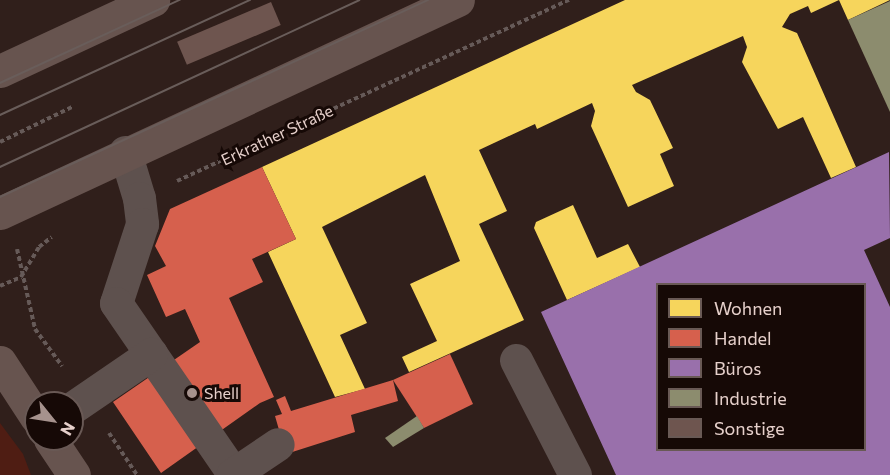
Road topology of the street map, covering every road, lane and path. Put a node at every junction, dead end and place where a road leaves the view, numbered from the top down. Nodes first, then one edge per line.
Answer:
1 (153, 0) edge
2 (458, 0) edge
3 (569, 0) edge
4 (0, 70) edge
5 (72, 107) dead end
6 (0, 142) edge
7 (126, 152) junction
8 (140, 198) junction
9 (0, 213) edge
10 (58, 233) dead end
11 (17, 249) dead end
12 (21, 277) junction
13 (0, 286) edge
14 (151, 354) junction
15 (516, 360) dead end
16 (0, 362) edge
17 (24, 399) edge
18 (84, 400) edge
19 (278, 444) dead end
20 (57, 451) edge
21 (70, 472) edge
22 (232, 474) edge
23 (575, 475) edge

1 - 4 main road
2 - 7 main road
3 - 8 path, Erkrather Straße
5 - 6 path
7 - 8 lane
7 - 9 main road
8 - 14 lane
10 - 12 path
11 - 12 path
12 - 13 path
14 - 18 lane
14 - 22 lane
15 - 23 lane
16 - 17 main road
19 - 22 lane
20 - 21 main road

